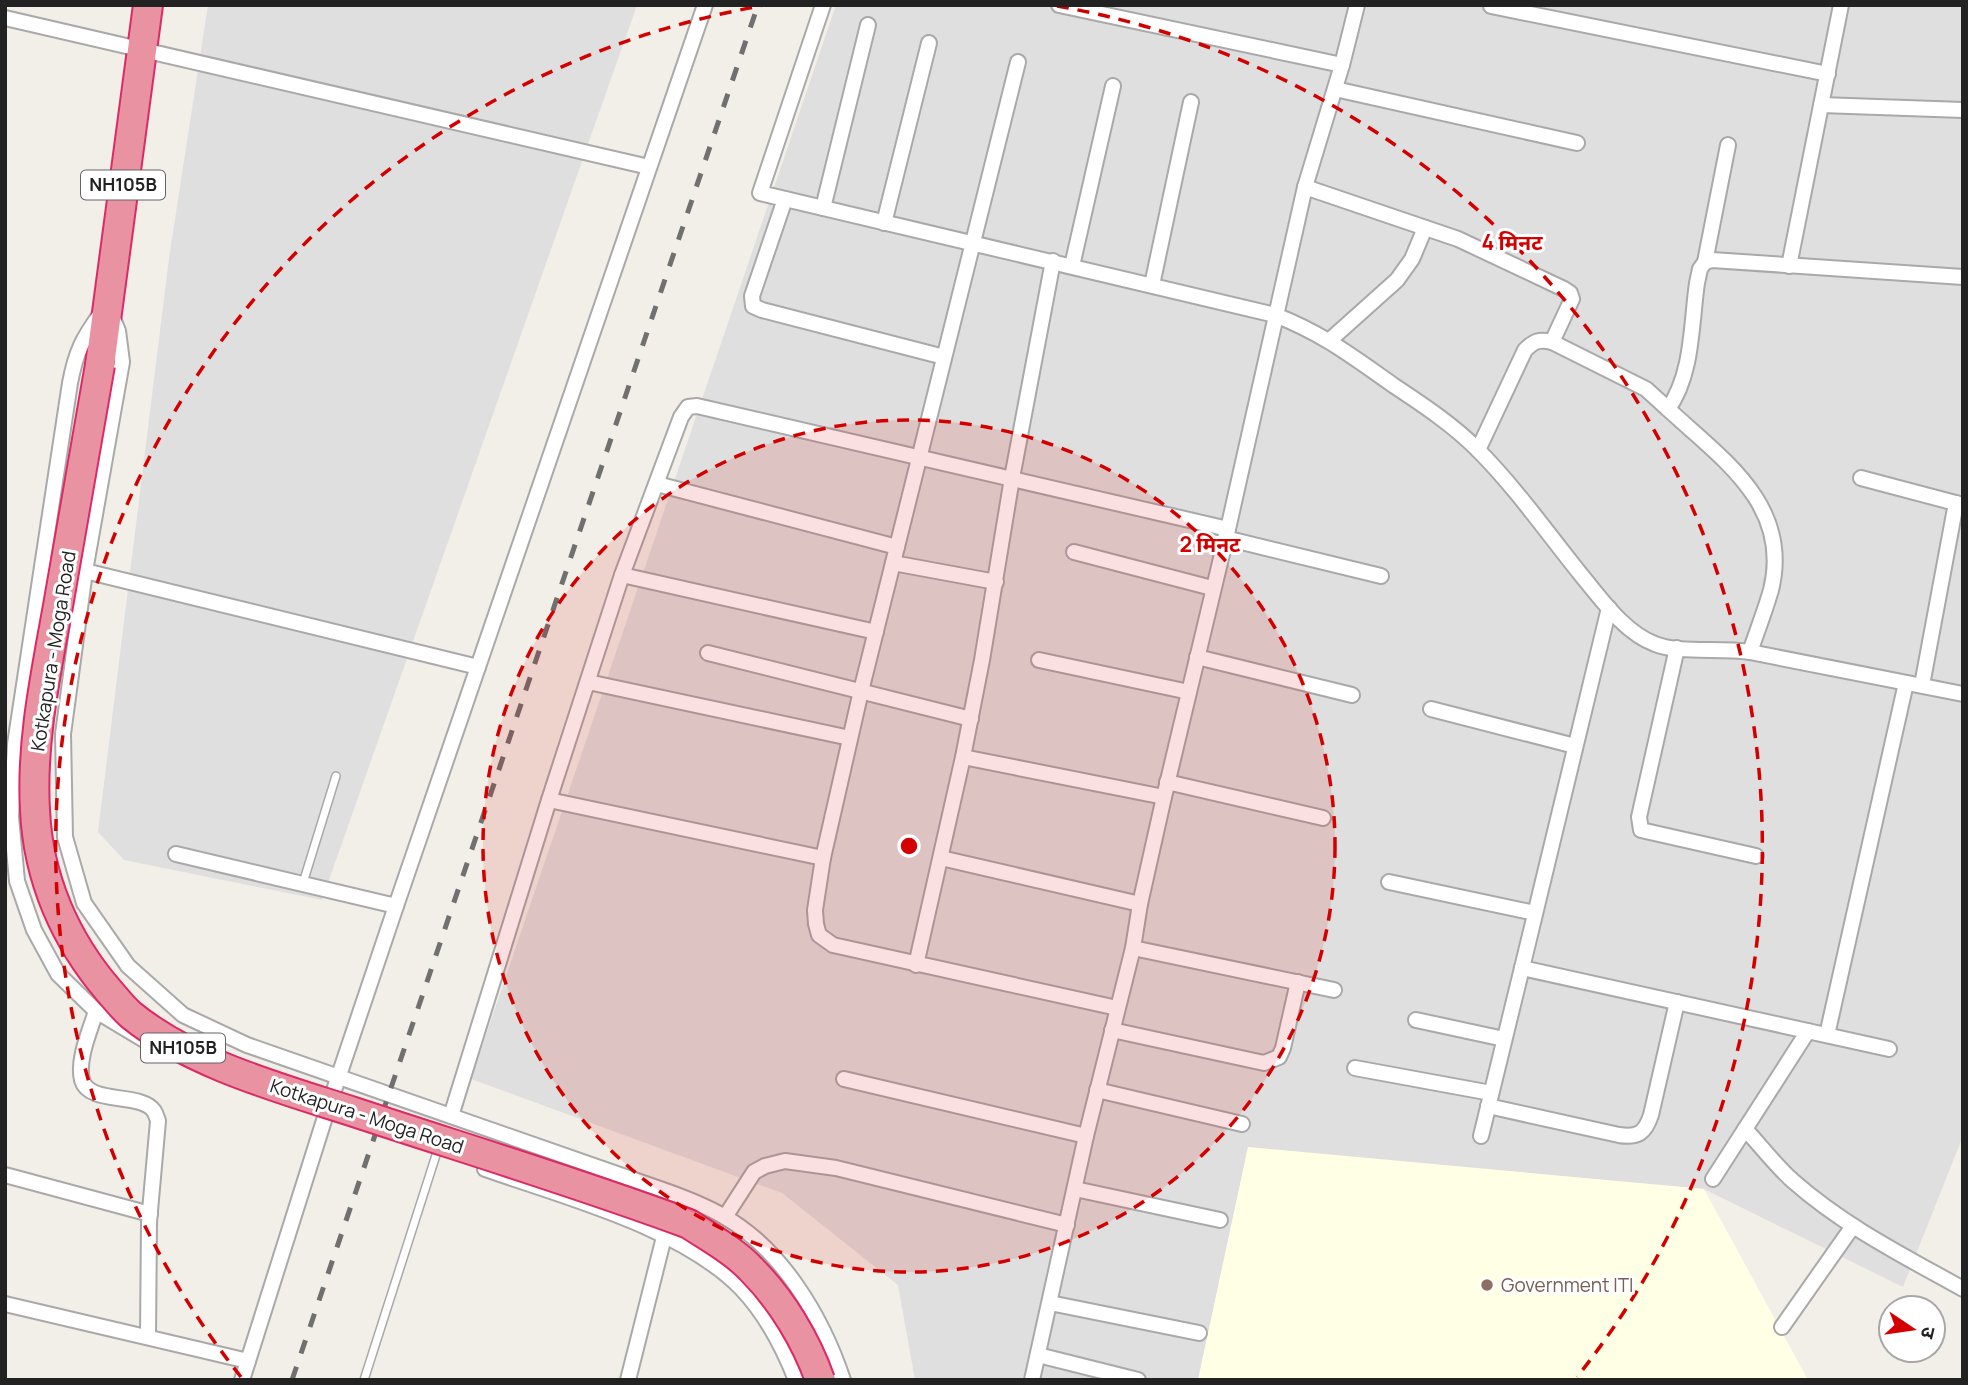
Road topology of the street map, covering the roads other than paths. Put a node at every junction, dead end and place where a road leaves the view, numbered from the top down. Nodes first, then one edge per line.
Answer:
1 (148, 5) edge
2 (705, 5) edge
3 (823, 5) edge
4 (1059, 5) edge
5 (1357, 5) edge
6 (1841, 5) edge
7 (1491, 6) edge
8 (5, 18) edge
9 (867, 25) dead end
10 (929, 43) dead end
11 (141, 50) junction
12 (1018, 62) dead end
13 (1342, 65) junction
14 (1828, 74) junction
15 (1113, 86) dead end
16 (1335, 89) junction
17 (1191, 102) dead end
18 (1821, 105) junction
19 (1963, 110) edge
20 (1577, 144) dead end
21 (1728, 145) dead end
22 (649, 167) junction
23 (1305, 187) junction
24 (785, 199) junction
25 (823, 208) junction
26 (884, 223) junction
27 (1425, 228) junction
28 (973, 242) junction
29 (1054, 261) junction
30 (1704, 262) junction
31 (1072, 266) junction
32 (1789, 266) junction
33 (1963, 277) edge
34 (1152, 285) junction
35 (107, 305) junction
36 (1275, 315) junction
37 (1330, 340) junction
38 (1552, 342) junction
39 (944, 357) junction
40 (1668, 409) junction
41 (1478, 450) junction
42 (919, 459) junction
43 (1012, 478) junction
44 (1861, 478) dead end
45 (657, 484) junction
46 (1959, 504) edge
47 (1227, 534) junction
48 (898, 547) junction
49 (1074, 552) dead end
50 (894, 563) junction
51 (85, 572) junction
52 (622, 575) junction
53 (1381, 576) dead end
54 (996, 582) junction
55 (1212, 588) junction
56 (1609, 608) junction
57 (876, 632) junction
58 (1677, 648) junction
59 (1749, 652) junction
60 (708, 653) dead end
61 (1197, 657) junction
62 (1039, 660) dead end
63 (478, 667) junction
64 (588, 682) junction
65 (1906, 683) junction
66 (1922, 685) junction
67 (861, 691) junction
68 (1189, 692) junction
69 (1963, 694) edge
70 (1352, 695) dead end
71 (1431, 709) dead end
72 (971, 719) junction
73 (850, 738) junction
74 (1575, 746) junction
75 (963, 757) junction
76 (336, 776) dead end
77 (1167, 782) junction
78 (1164, 797) junction
79 (549, 800) junction
80 (8, 816) edge
81 (1324, 818) dead end
82 (176, 854) dead end
83 (1756, 856) dead end
84 (823, 858) junction
85 (941, 858) junction
86 (1389, 882) dead end
87 (303, 884) junction
88 (1140, 904) junction
89 (396, 906) junction
90 (1535, 913) junction
91 (1133, 948) junction
92 (916, 965) junction
93 (1522, 968) junction
94 (1298, 982) junction
95 (1334, 990) dead end
96 (1677, 1002) junction
97 (1117, 1008) junction
98 (96, 1011) junction
99 (1416, 1020) dead end
100 (1112, 1030) junction
101 (1808, 1031) junction
102 (1827, 1035) junction
103 (1504, 1039) junction
104 (1889, 1049) dead end
105 (1355, 1068) dead end
106 (340, 1076) junction
107 (844, 1079) dead end
108 (1097, 1090) junction
109 (1490, 1099) junction
110 (326, 1114) junction
111 (451, 1116) junction
112 (1242, 1124) dead end
113 (1745, 1129) junction
114 (1086, 1136) junction
115 (1481, 1136) dead end
116 (437, 1152) junction
117 (5, 1175) edge
118 (1713, 1179) dead end
119 (1075, 1189) junction
120 (150, 1214) junction
121 (725, 1217) junction
122 (1220, 1220) dead end
123 (1067, 1225) junction
124 (1853, 1226) junction
125 (664, 1237) junction
126 (1963, 1289) edge
127 (1050, 1303) junction
128 (5, 1304) edge
129 (1783, 1327) dead end
130 (1199, 1334) dead end
131 (148, 1337) junction
132 (1038, 1355) junction
133 (248, 1361) junction
134 (242, 1380) edge
135 (364, 1380) edge
136 (628, 1380) edge
137 (796, 1380) edge
138 (820, 1380) edge
139 (843, 1380) edge
140 (1032, 1380) edge
141 (1138, 1380) edge

1 - 11 highway, Kotkapura - Moga Road / NH105B
2 - 22 street
3 - 24 street
4 - 13 street
5 - 13 street
6 - 14 street
7 - 14 street
8 - 11 street
9 - 25 street
10 - 26 street
11 - 22 street
11 - 35 highway, Kotkapura - Moga Road / NH105B
12 - 28 street
13 - 16 street
14 - 18 street
15 - 31 street
16 - 20 street
16 - 23 street
17 - 34 street
18 - 19 street
18 - 32 street
21 - 30 street
22 - 63 street
23 - 27 street
23 - 36 street
24 - 25 street
24 - 39 street
25 - 26 street
26 - 28 street
27 - 37 street
27 - 38 street
28 - 29 street
28 - 39 street
29 - 31 street
29 - 43 street
30 - 32 street
30 - 40 street
31 - 34 street
32 - 33 street
34 - 36 street
35 - 51 street
35 - 80 street
35 - 138 highway, Kotkapura - Moga Road / NH105B, bridge
36 - 37 street
36 - 47 street
37 - 41 street
38 - 40 street
38 - 41 street
39 - 42 street
40 - 59 street
41 - 56 street
42 - 43 street
42 - 45 street
42 - 48 street
43 - 47 street
43 - 54 street
44 - 46 street
45 - 48 street
45 - 52 street
46 - 66 street
47 - 53 street
47 - 55 street
48 - 50 street
49 - 55 street
50 - 54 street
50 - 57 street
51 - 63 street
51 - 106 street
52 - 57 street
52 - 64 street
54 - 72 street
55 - 61 street
56 - 58 street
56 - 74 street
57 - 67 street
58 - 59 street
58 - 83 street
59 - 65 street
60 - 67 street
61 - 68 street
61 - 70 street
62 - 68 street
63 - 89 street
64 - 73 street
64 - 79 street
65 - 66 street
65 - 102 street
66 - 69 street
67 - 72 street
67 - 73 street
68 - 77 street
71 - 74 street
72 - 75 street
73 - 84 street
74 - 90 street
75 - 78 street
75 - 85 street
76 - 87 lane
77 - 78 street
77 - 81 street
78 - 88 street
79 - 84 street
79 - 111 street
80 - 98 street
82 - 87 street
84 - 92 street
85 - 88 street
85 - 92 street
86 - 90 street
87 - 89 street
88 - 91 street
89 - 106 street
90 - 93 street
91 - 94 street
91 - 97 street
92 - 97 street
93 - 96 street
93 - 103 street
94 - 95 street
94 - 100 street
96 - 101 street
96 - 109 street
97 - 100 street
98 - 110 street
98 - 120 street
99 - 103 street
100 - 108 street
101 - 102 street
101 - 113 street
102 - 104 street
103 - 109 street
105 - 109 street
106 - 110 street
106 - 111 street
107 - 114 street
108 - 112 street
108 - 114 street
109 - 115 street
110 - 116 street
110 - 133 street
111 - 121 street
113 - 118 street
113 - 124 street
114 - 119 street
116 - 125 street
116 - 135 lane
117 - 120 street
119 - 122 street
119 - 123 street
120 - 131 street
121 - 123 street
121 - 139 street
123 - 127 street
124 - 126 street
124 - 129 street
125 - 136 street
125 - 137 street
127 - 130 street
127 - 132 street
128 - 131 street
131 - 133 street
132 - 140 street
132 - 141 street
133 - 134 street

